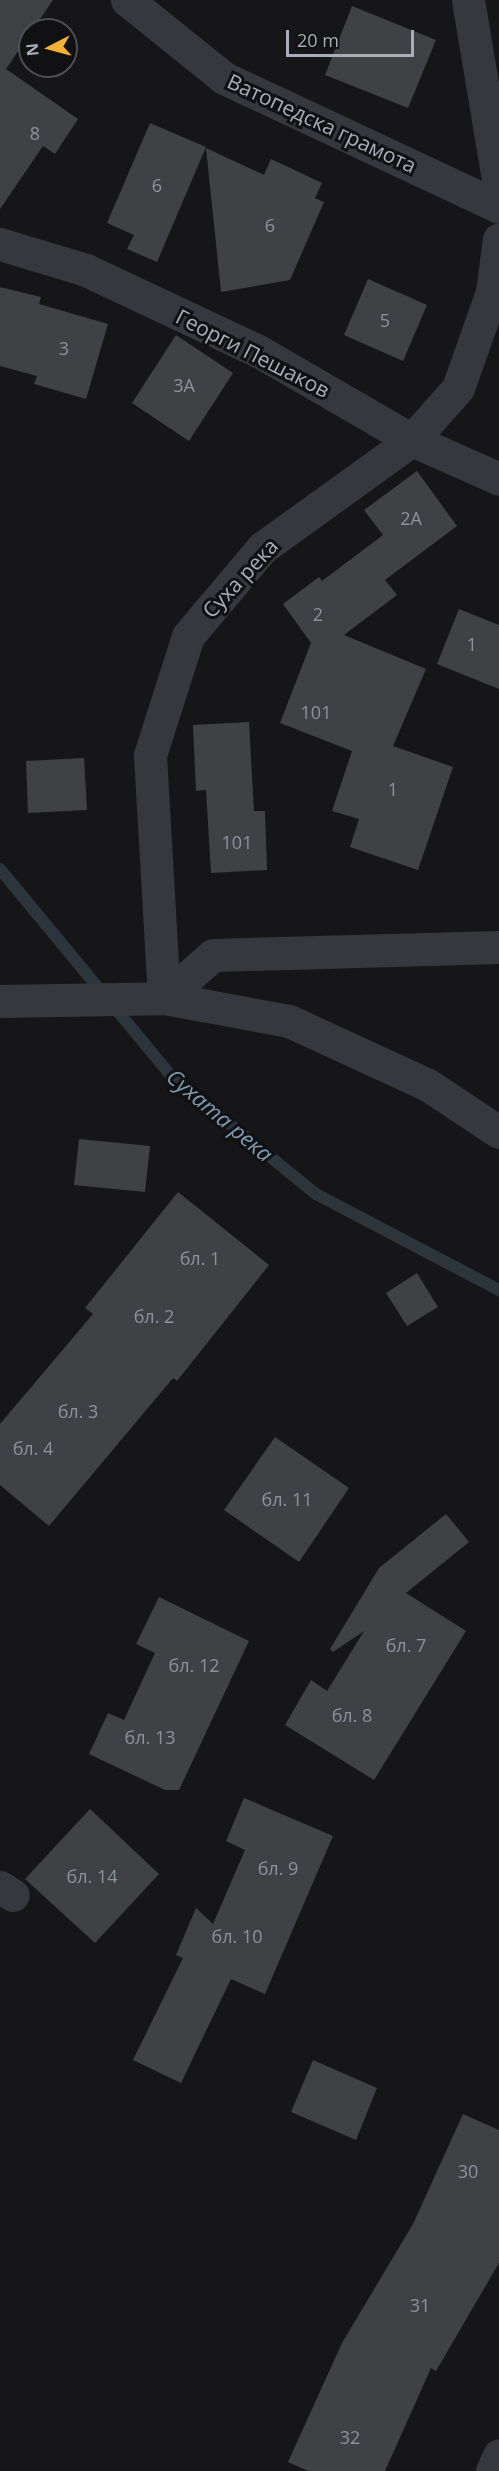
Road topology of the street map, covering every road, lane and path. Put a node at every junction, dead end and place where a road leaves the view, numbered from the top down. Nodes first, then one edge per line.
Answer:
1 (127, 0) edge
2 (468, 0) edge
3 (499, 186) edge
4 (499, 207) edge
5 (499, 239) edge
6 (0, 244) edge
7 (411, 440) junction
8 (499, 479) edge
9 (499, 947) edge
10 (164, 998) junction
11 (0, 1001) edge
12 (499, 1132) edge
13 (499, 2455) edge
14 (492, 2471) edge

1 - 4 street, Ватопедска грамота
2 - 3 street
5 - 7 street, Суха река
6 - 7 street, Георги Пешаков
7 - 8 street, Георги Пешаков
7 - 10 street, Суха река
9 - 10 street
10 - 11 street
10 - 12 street
13 - 14 street

